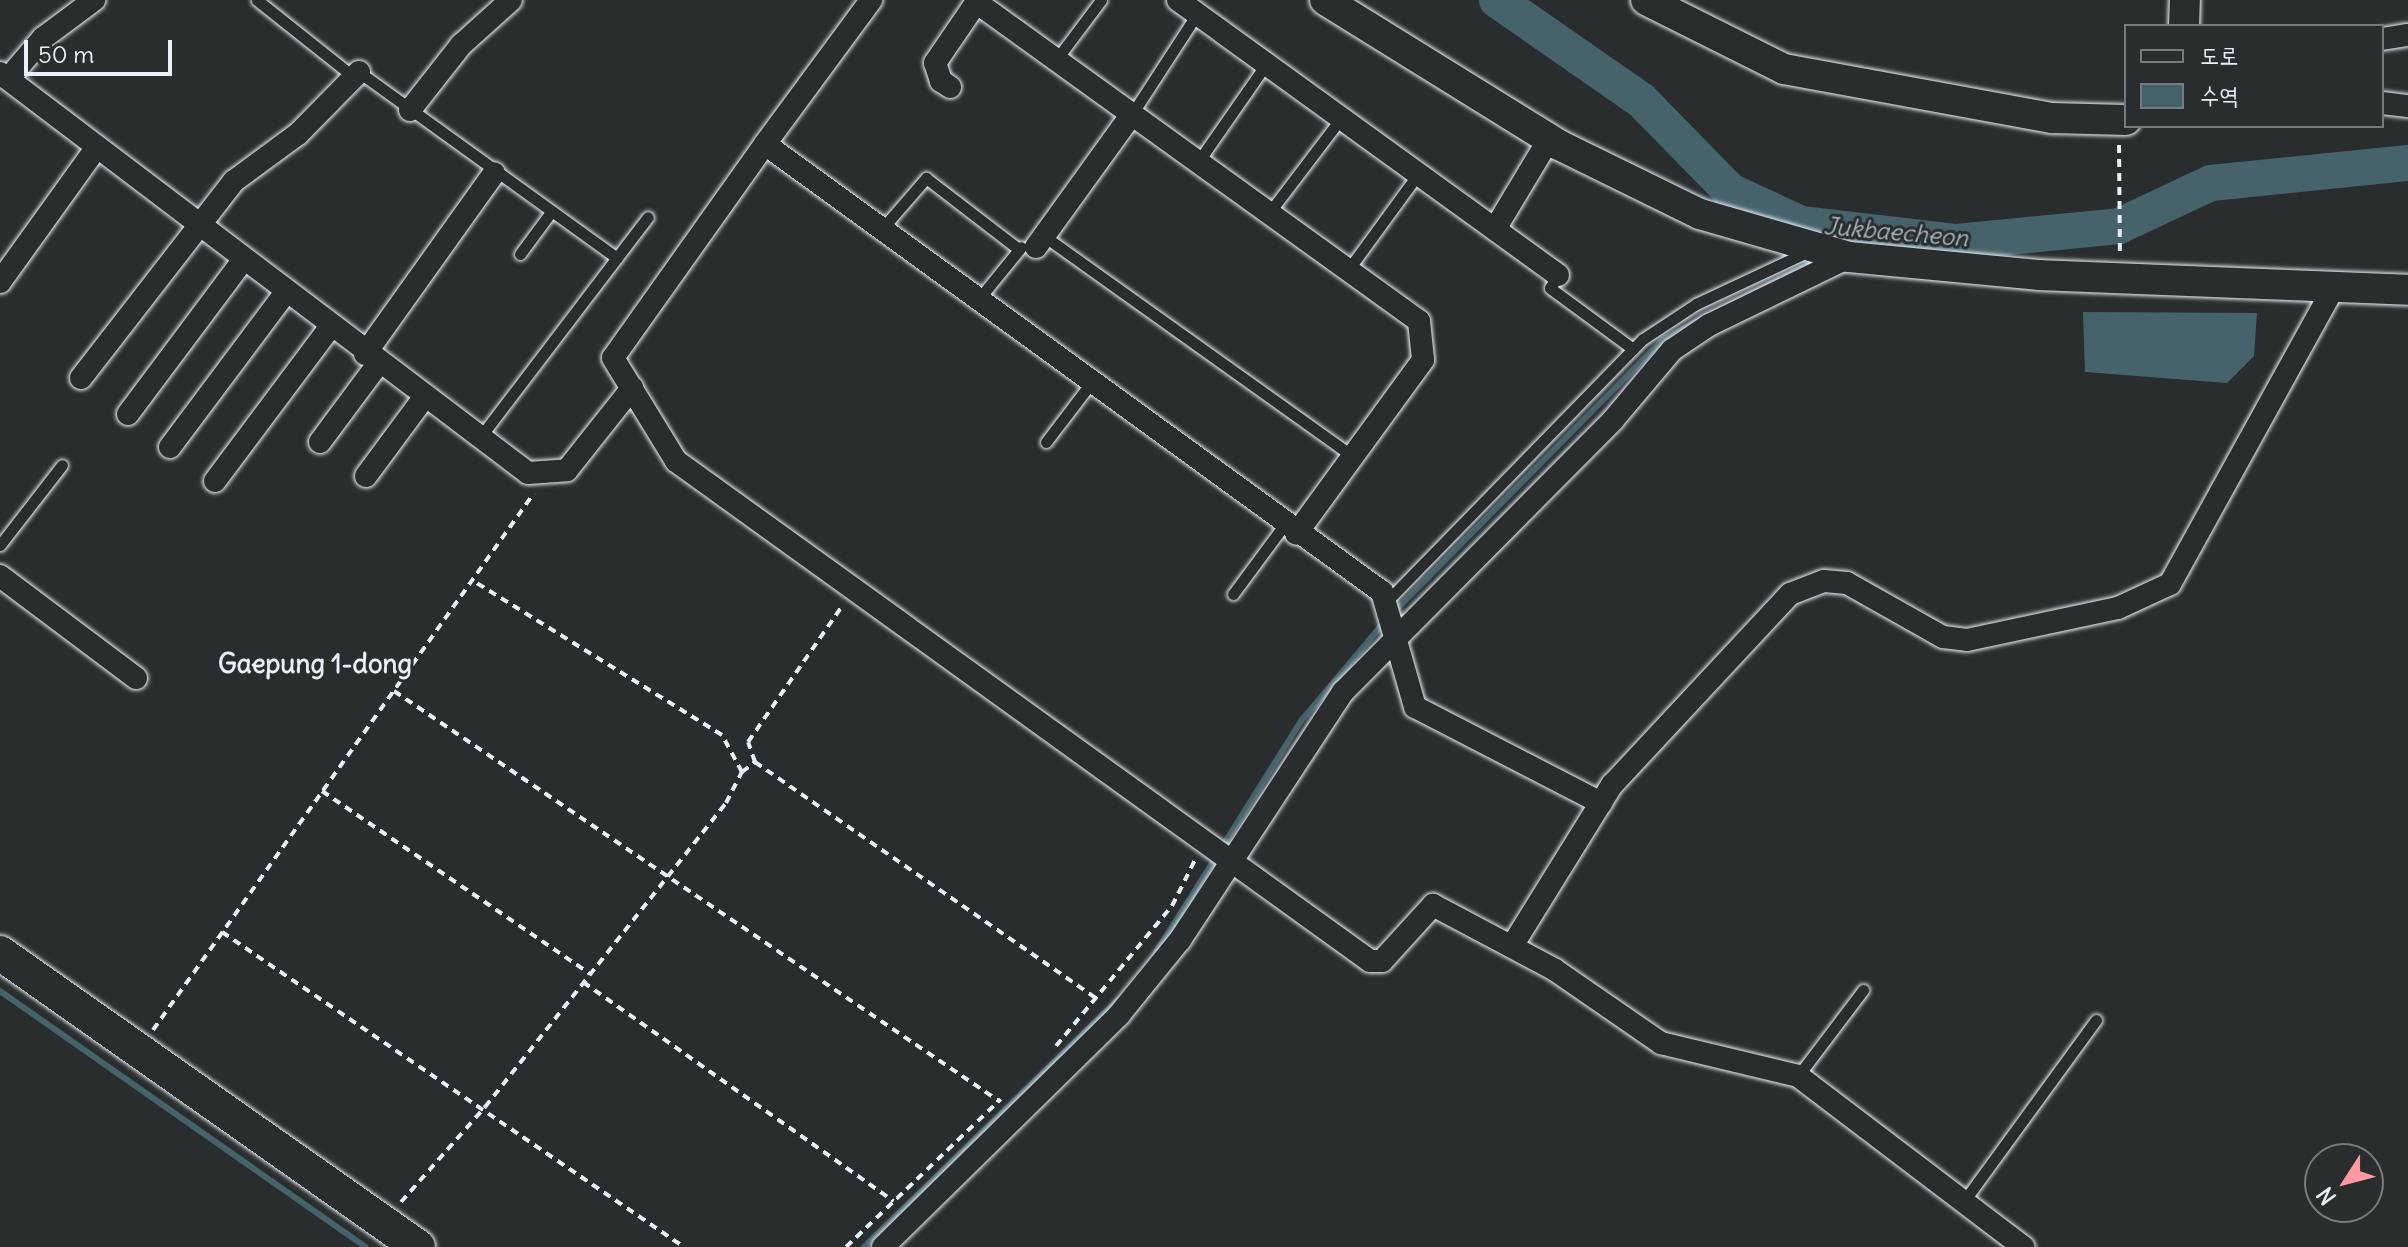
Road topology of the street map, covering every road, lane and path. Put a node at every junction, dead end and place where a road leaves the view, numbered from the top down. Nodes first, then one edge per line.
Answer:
1 (94, 0) edge
2 (257, 0) edge
3 (511, 0) edge
4 (871, 0) edge
5 (1101, 0) edge
6 (1178, 0) edge
7 (1325, 0) edge
8 (1646, 0) edge
9 (2185, 0) edge
10 (977, 1) edge
11 (1197, 14) junction
12 (2184, 24) edge
13 (2408, 35) edge
14 (2384, 39) edge
15 (1056, 60) junction
16 (1266, 64) junction
17 (357, 75) junction
18 (4, 76) edge
19 (950, 87) dead end
20 (2384, 103) edge
21 (2408, 106) edge
22 (410, 110) junction
23 (1132, 114) junction
24 (1341, 118) junction
25 (2123, 127) edge
26 (1549, 139) junction
27 (765, 144) junction
28 (97, 147) junction
29 (1198, 162) junction
30 (494, 173) junction
31 (1418, 174) junction
32 (551, 212) junction
33 (1269, 213) junction
34 (648, 217) dead end
35 (197, 224) junction
36 (1495, 229) junction
37 (881, 230) junction
38 (1032, 243) junction
39 (1817, 248) junction
40 (520, 254) dead end
41 (1848, 257) junction
42 (617, 258) junction
43 (243, 260) junction
44 (2120, 260) dead end
45 (1348, 270) junction
46 (1558, 275) joint
47 (0, 282) edge
48 (2334, 287) junction
49 (2408, 290) edge
50 (285, 293) junction
51 (978, 300) junction
52 (330, 327) junction
53 (1633, 349) junction
54 (371, 359) junction
55 (81, 378) dead end
56 (1091, 383) junction
57 (632, 388) junction
58 (423, 399) junction
59 (128, 414) dead end
60 (478, 441) junction
61 (320, 442) dead end
62 (1046, 442) dead end
63 (170, 447) dead end
64 (1351, 455) junction
65 (62, 465) dead end
66 (547, 474) junction
67 (366, 476) dead end
68 (215, 481) dead end
69 (1290, 530) junction
70 (0, 545) edge
71 (0, 576) edge
72 (472, 580) junction
73 (854, 588) junction
74 (1233, 594) dead end
75 (1388, 600) junction
76 (1397, 637) junction
77 (136, 678) dead end
78 (394, 691) junction
79 (755, 762) junction
80 (742, 772) junction
81 (322, 791) junction
82 (1601, 803) junction
83 (1221, 850) junction
84 (668, 875) junction
85 (222, 932) junction
86 (1512, 946) junction
87 (0, 953) edge
88 (590, 974) junction
89 (583, 982) junction
90 (1863, 990) dead end
91 (1097, 999) junction
92 (2096, 1020) dead end
93 (139, 1049) junction
94 (1049, 1053) dead end
95 (1798, 1076) junction
96 (1009, 1091) dead end
97 (999, 1101) junction
98 (485, 1107) junction
99 (894, 1201) junction
100 (1964, 1201) junction
101 (383, 1223) junction
102 (418, 1247) edge
103 (684, 1247) edge
104 (846, 1247) edge
105 (883, 1247) edge
106 (2023, 1247) edge

1 - 18 street
2 - 17 lane
3 - 22 street
4 - 27 street
5 - 15 lane
6 - 11 street
7 - 26 street
8 - 25 street
9 - 12 street
10 - 15 street
10 - 19 street
11 - 16 street
11 - 23 lane
13 - 14 street
15 - 23 street
16 - 24 street
16 - 29 lane
17 - 22 lane
17 - 35 street
18 - 28 street
20 - 21 street
22 - 30 lane
23 - 29 street
23 - 38 street
24 - 31 street
24 - 33 lane
25 - 44 path
26 - 36 street
26 - 39 street
27 - 37 street
27 - 57 street
28 - 35 street
28 - 47 street
29 - 33 street
30 - 32 lane
30 - 54 street
31 - 36 street
31 - 45 lane
32 - 40 lane
32 - 42 lane
33 - 45 street
34 - 42 lane
35 - 43 street
35 - 55 street
36 - 46 street
37 - 38 lane
37 - 51 street
38 - 51 lane
38 - 64 lane
39 - 41 street
39 - 53 lane
41 - 48 street
41 - 76 street
42 - 60 lane
43 - 50 street
43 - 59 street
45 - 64 street
46 - 53 lane
48 - 49 street
48 - 82 street
50 - 52 street
50 - 63 street
51 - 56 street
52 - 54 street
52 - 68 street
53 - 75 lane
54 - 58 street
54 - 61 street
56 - 62 lane
56 - 69 street
57 - 66 street
57 - 73 street
58 - 60 street
58 - 67 street
60 - 66 street
64 - 69 street
65 - 70 lane
66 - 72 path
69 - 74 lane
69 - 75 street
71 - 77 street
72 - 78 path
72 - 80 path
73 - 79 path
73 - 83 street
75 - 76 street
76 - 82 street
76 - 83 street
78 - 81 path
78 - 84 path
79 - 80 path
79 - 91 path
80 - 84 path
81 - 85 path
81 - 88 path
82 - 86 street
83 - 86 street
83 - 91 path
83 - 105 street
84 - 88 path
84 - 97 path
85 - 93 path
85 - 98 path
86 - 95 street
87 - 93 main road
88 - 89 path
89 - 98 path
89 - 99 path
90 - 95 lane
91 - 94 path
92 - 100 lane
93 - 101 main road
95 - 100 street
96 - 97 path
97 - 99 path
98 - 101 path
98 - 103 path
99 - 104 path
100 - 106 street
101 - 102 main road

